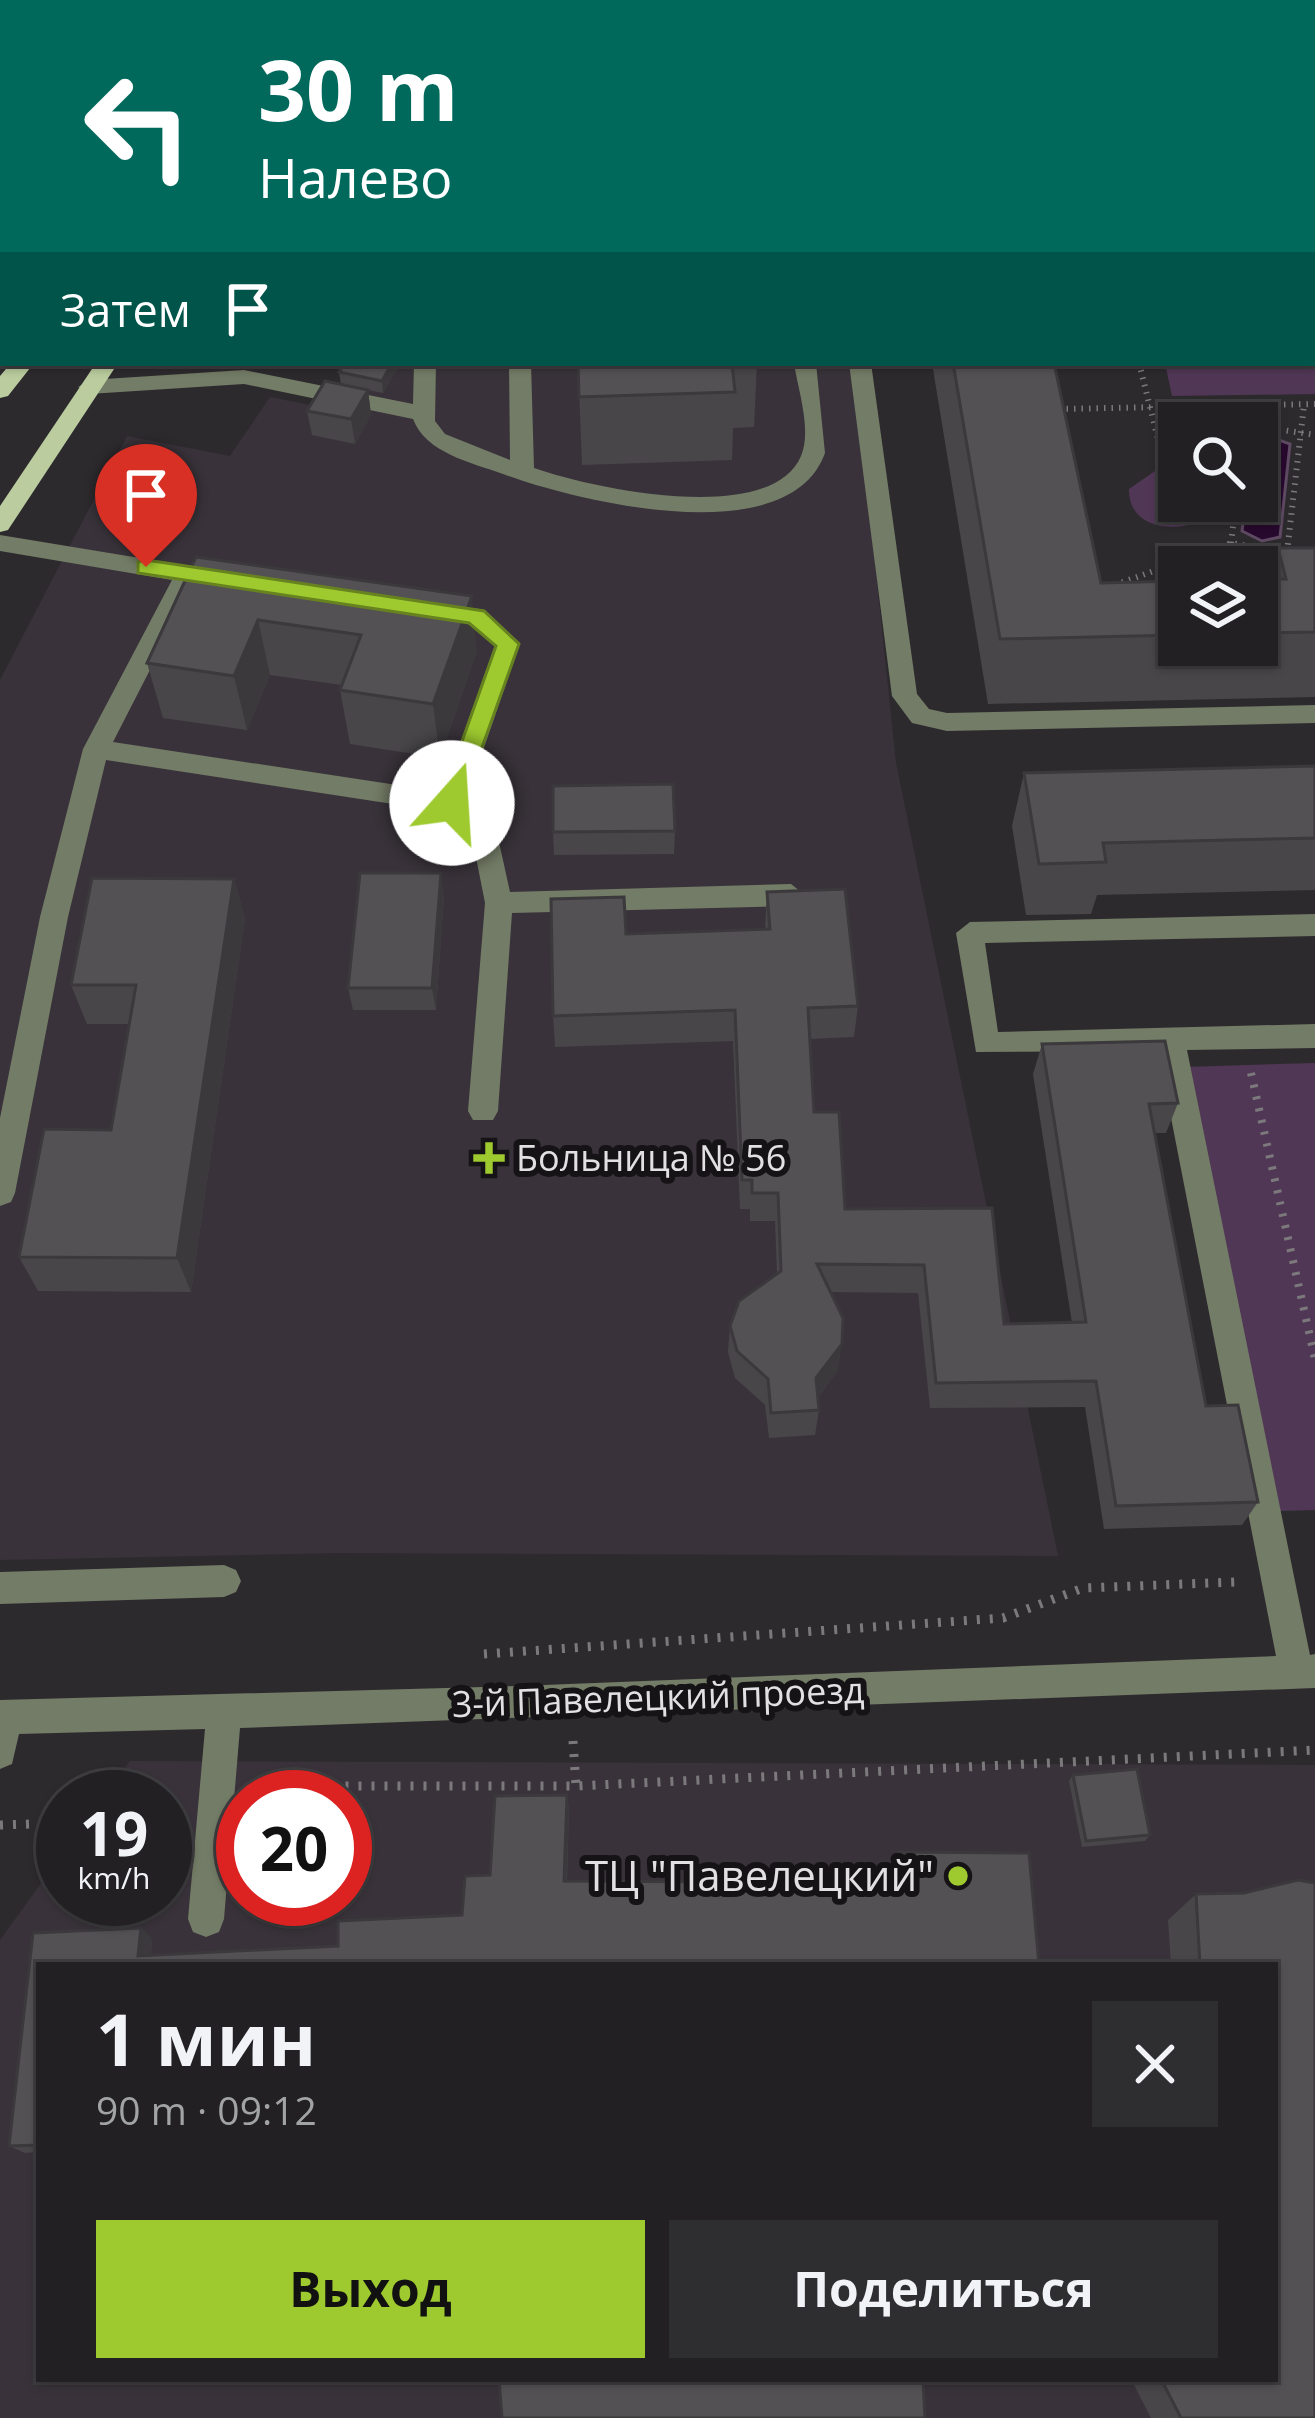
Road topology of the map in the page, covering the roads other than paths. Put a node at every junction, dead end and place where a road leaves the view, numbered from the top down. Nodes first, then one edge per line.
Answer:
1 (21, 366) edge
2 (104, 366) edge
3 (425, 366) edge
4 (520, 366) edge
5 (805, 366) edge
6 (860, 366) edge
7 (89, 387) junction
8 (0, 391) edge
9 (424, 414) junction
10 (522, 469) junction
11 (0, 524) edge
12 (0, 543) edge
13 (187, 574) junction
14 (254, 584) edge
15 (409, 607) edge
16 (1315, 714) edge
17 (96, 749) junction
18 (452, 803) junction
19 (791, 895) edge
20 (500, 903) junction
21 (1315, 925) edge
22 (1315, 1036) edge
23 (1170, 1040) junction
24 (483, 1111) dead end
25 (0, 1193) edge
26 (224, 1581) dead end
27 (0, 1588) edge
28 (1306, 1671) edge
29 (224, 1711) junction
30 (2, 1729) edge
31 (206, 1919) dead end

1 - 8 main road
2 - 7 main road
3 - 9 street
4 - 10 street
5 - 10 street
6 - 16 street
7 - 9 street
7 - 11 main road
9 - 10 street
12 - 13 street
13 - 14 street
13 - 17 street
15 - 18 street
17 - 18 street
17 - 25 street
18 - 20 street
19 - 20 street
20 - 24 street
21 - 23 street
22 - 23 street
23 - 28 street
26 - 27 street
28 - 29 street, 3-й Павелецкий проезд
29 - 30 street, 3-й Павелецкий проезд
29 - 31 street

